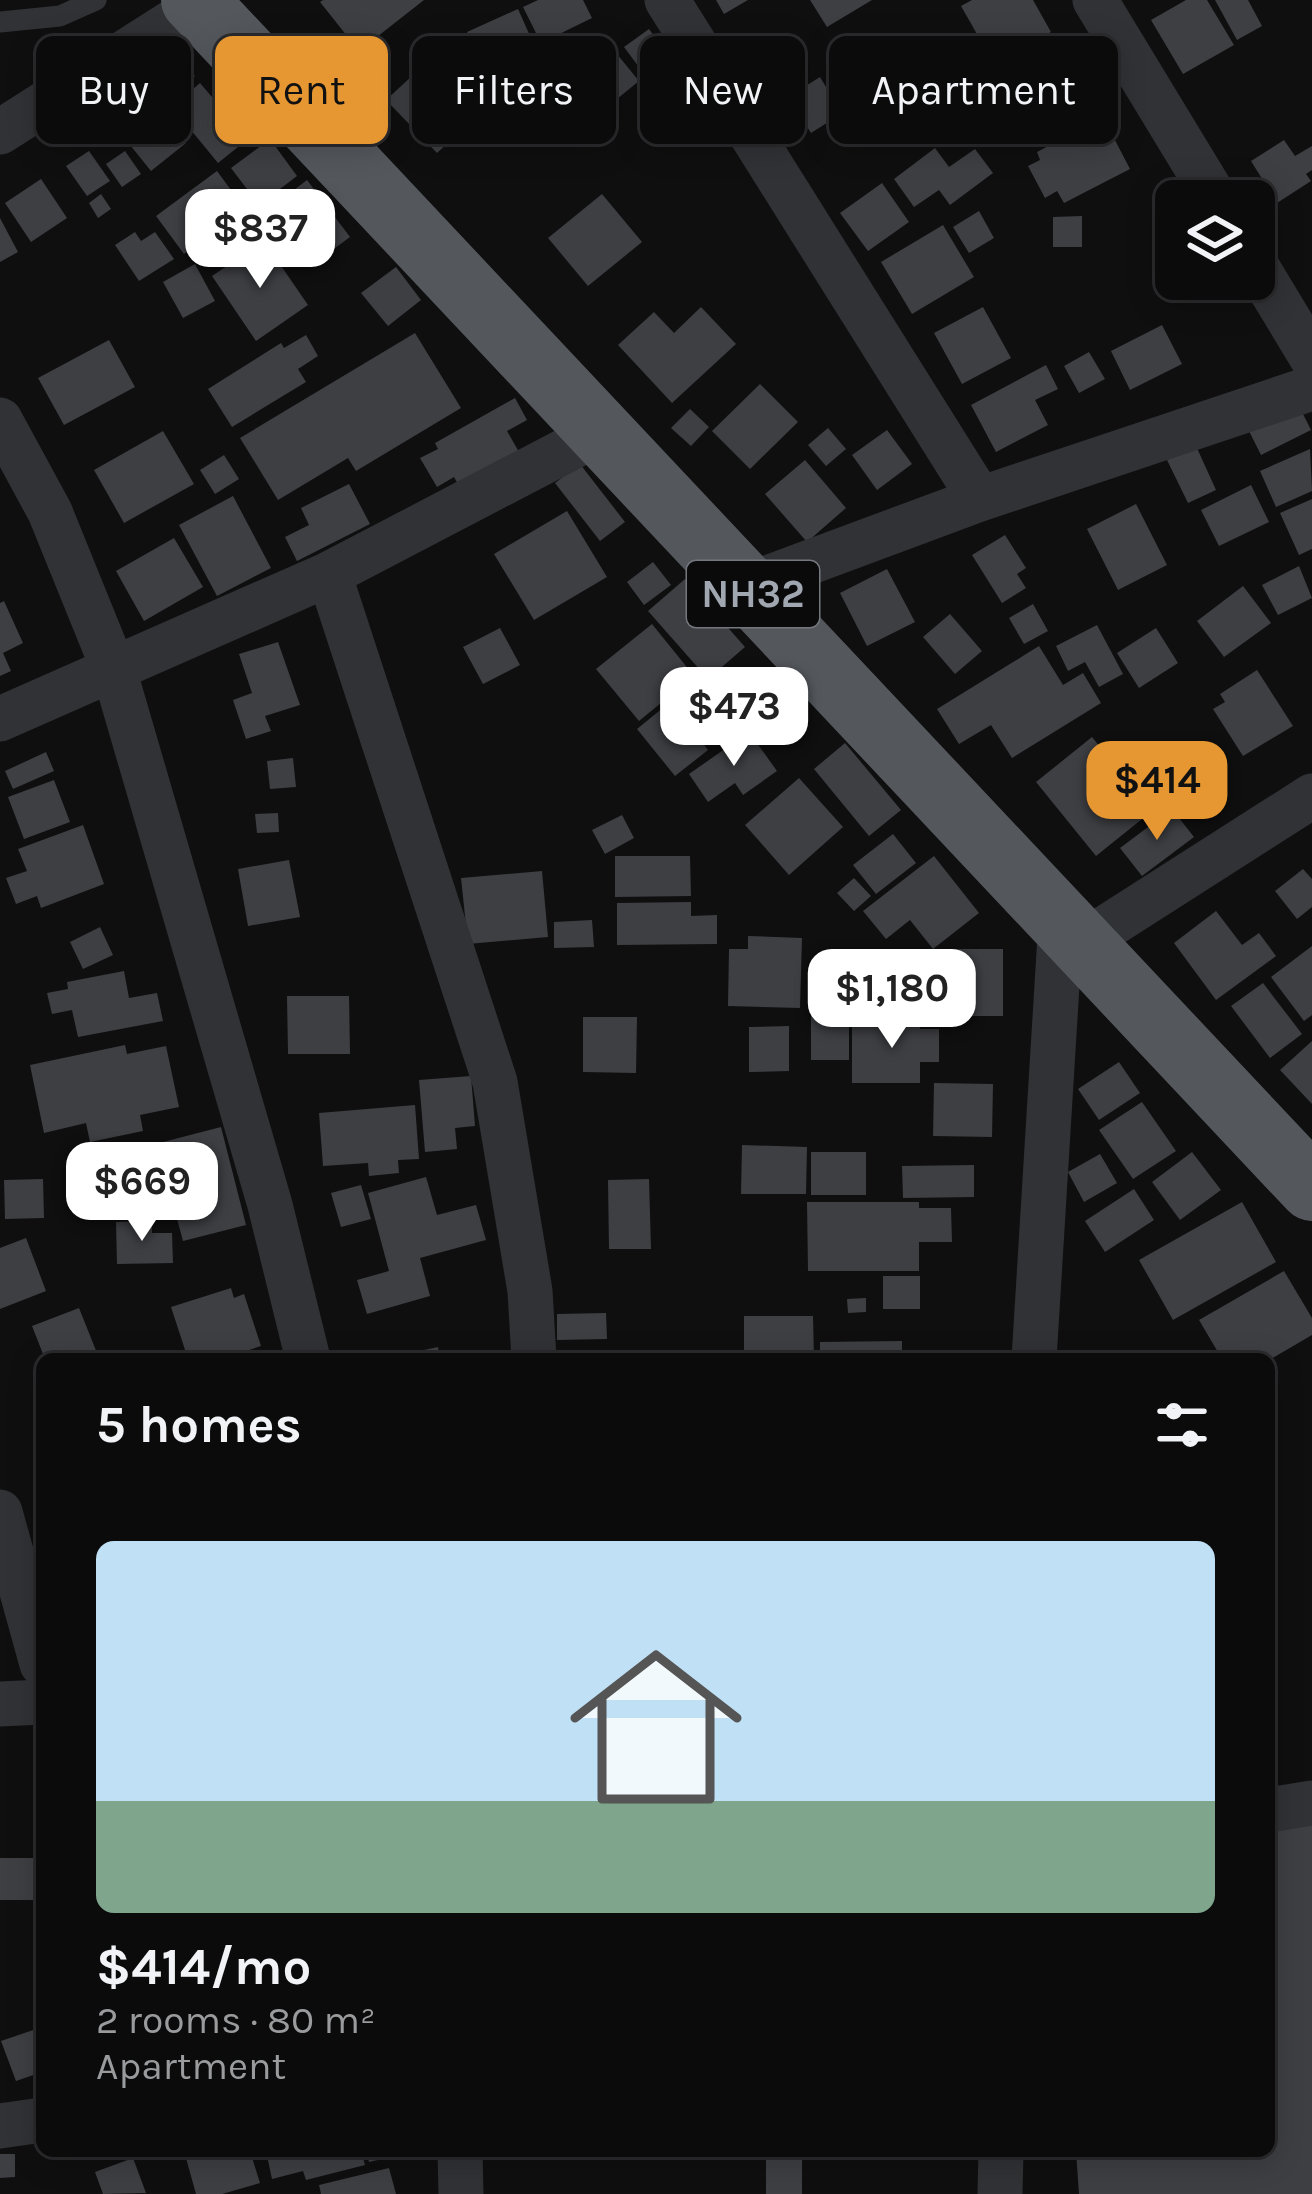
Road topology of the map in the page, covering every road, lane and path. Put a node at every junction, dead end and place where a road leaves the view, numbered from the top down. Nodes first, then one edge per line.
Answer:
1 (96, 0) edge
2 (667, 0) edge
3 (1095, 0) edge
4 (200, 2) edge
5 (0, 22) edge
6 (0, 132) edge
7 (1204, 180) edge
8 (1275, 297) edge
9 (1312, 358) edge
10 (1312, 388) edge
11 (0, 420) edge
12 (599, 433) junction
13 (980, 499) junction
14 (329, 574) junction
15 (746, 586) junction
16 (114, 670) junction
17 (0, 718) edge
18 (1312, 796) edge
19 (1071, 932) junction
20 (1312, 1188) edge
21 (307, 1353) edge
22 (534, 1353) edge
23 (1035, 1353) edge
24 (0, 1512) edge
25 (36, 1642) edge
26 (36, 1702) edge
27 (0, 1704) edge
28 (1312, 1803) edge
29 (1275, 1809) edge
30 (36, 2121) edge
31 (0, 2126) edge
32 (460, 2157) edge
33 (1001, 2157) edge
34 (461, 2194) edge
35 (1000, 2194) edge

1 - 5 lane
2 - 13 street
3 - 7 street
4 - 6 street
4 - 12 highway, NH32
8 - 9 street
10 - 13 street
11 - 16 street
12 - 14 street
12 - 15 highway, NH32
13 - 15 street
14 - 16 street
14 - 22 street
15 - 19 highway, NH32
16 - 17 street
16 - 21 street
18 - 19 street
19 - 20 highway, NH32
19 - 23 street
24 - 25 street
26 - 27 street
28 - 29 street
30 - 31 street
32 - 34 street
33 - 35 street

